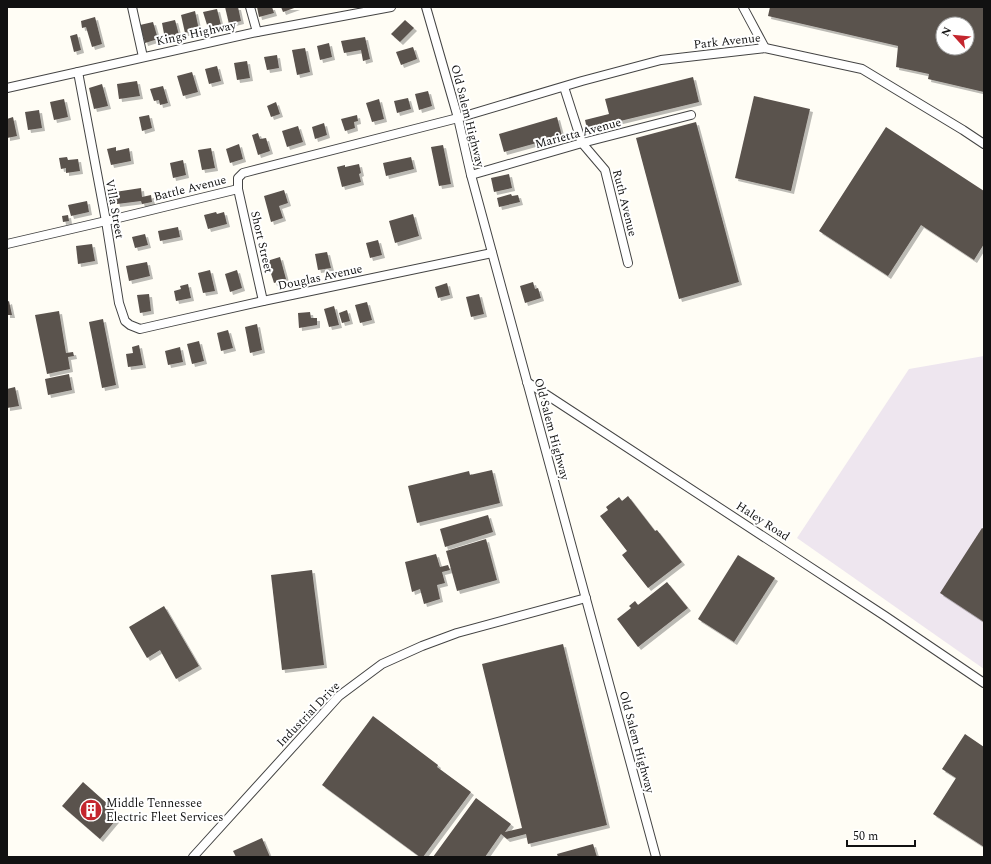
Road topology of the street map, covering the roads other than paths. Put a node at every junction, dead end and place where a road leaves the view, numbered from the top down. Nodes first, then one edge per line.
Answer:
1 (132, 7) edge
2 (250, 7) edge
3 (391, 7) edge
4 (426, 7) edge
5 (744, 7) edge
6 (257, 32) junction
7 (765, 48) junction
8 (143, 57) junction
9 (78, 72) junction
10 (7, 88) edge
11 (564, 88) junction
12 (691, 115) dead end
13 (458, 118) junction
14 (582, 143) junction
15 (984, 144) edge
16 (471, 175) junction
17 (238, 189) junction
18 (106, 221) junction
19 (7, 244) edge
20 (492, 253) junction
21 (628, 263) dead end
22 (263, 301) junction
23 (153, 326) joint
24 (527, 382) junction
25 (586, 598) junction
26 (984, 683) edge
27 (193, 857) edge
28 (656, 857) edge

1 - 8 street
2 - 6 street
3 - 6 street, Kings Highway
4 - 13 street, Old Salem Highway
5 - 7 street
6 - 8 street, Kings Highway
7 - 11 street, Park Avenue
7 - 15 street, Park Avenue
8 - 9 street, Kings Highway
9 - 10 street, Kings Highway
9 - 18 street, Villa Street
11 - 13 street, Park Avenue
11 - 14 street, Ruth Avenue
12 - 14 street, Marietta Avenue
13 - 16 street, Old Salem Highway
13 - 17 street, Battle Avenue
14 - 16 street, Marietta Avenue
14 - 21 street, Ruth Avenue
16 - 20 street, Old Salem Highway
17 - 18 street, Battle Avenue
17 - 22 street, Short Street
18 - 19 street, Battle Avenue
18 - 23 street, Villa Street
20 - 22 street, Douglas Avenue
20 - 24 street, Old Salem Highway
22 - 23 street, Douglas Avenue
24 - 25 street, Old Salem Highway
24 - 26 street, Haley Road
25 - 27 street, Industrial Drive
25 - 28 street, Old Salem Highway

